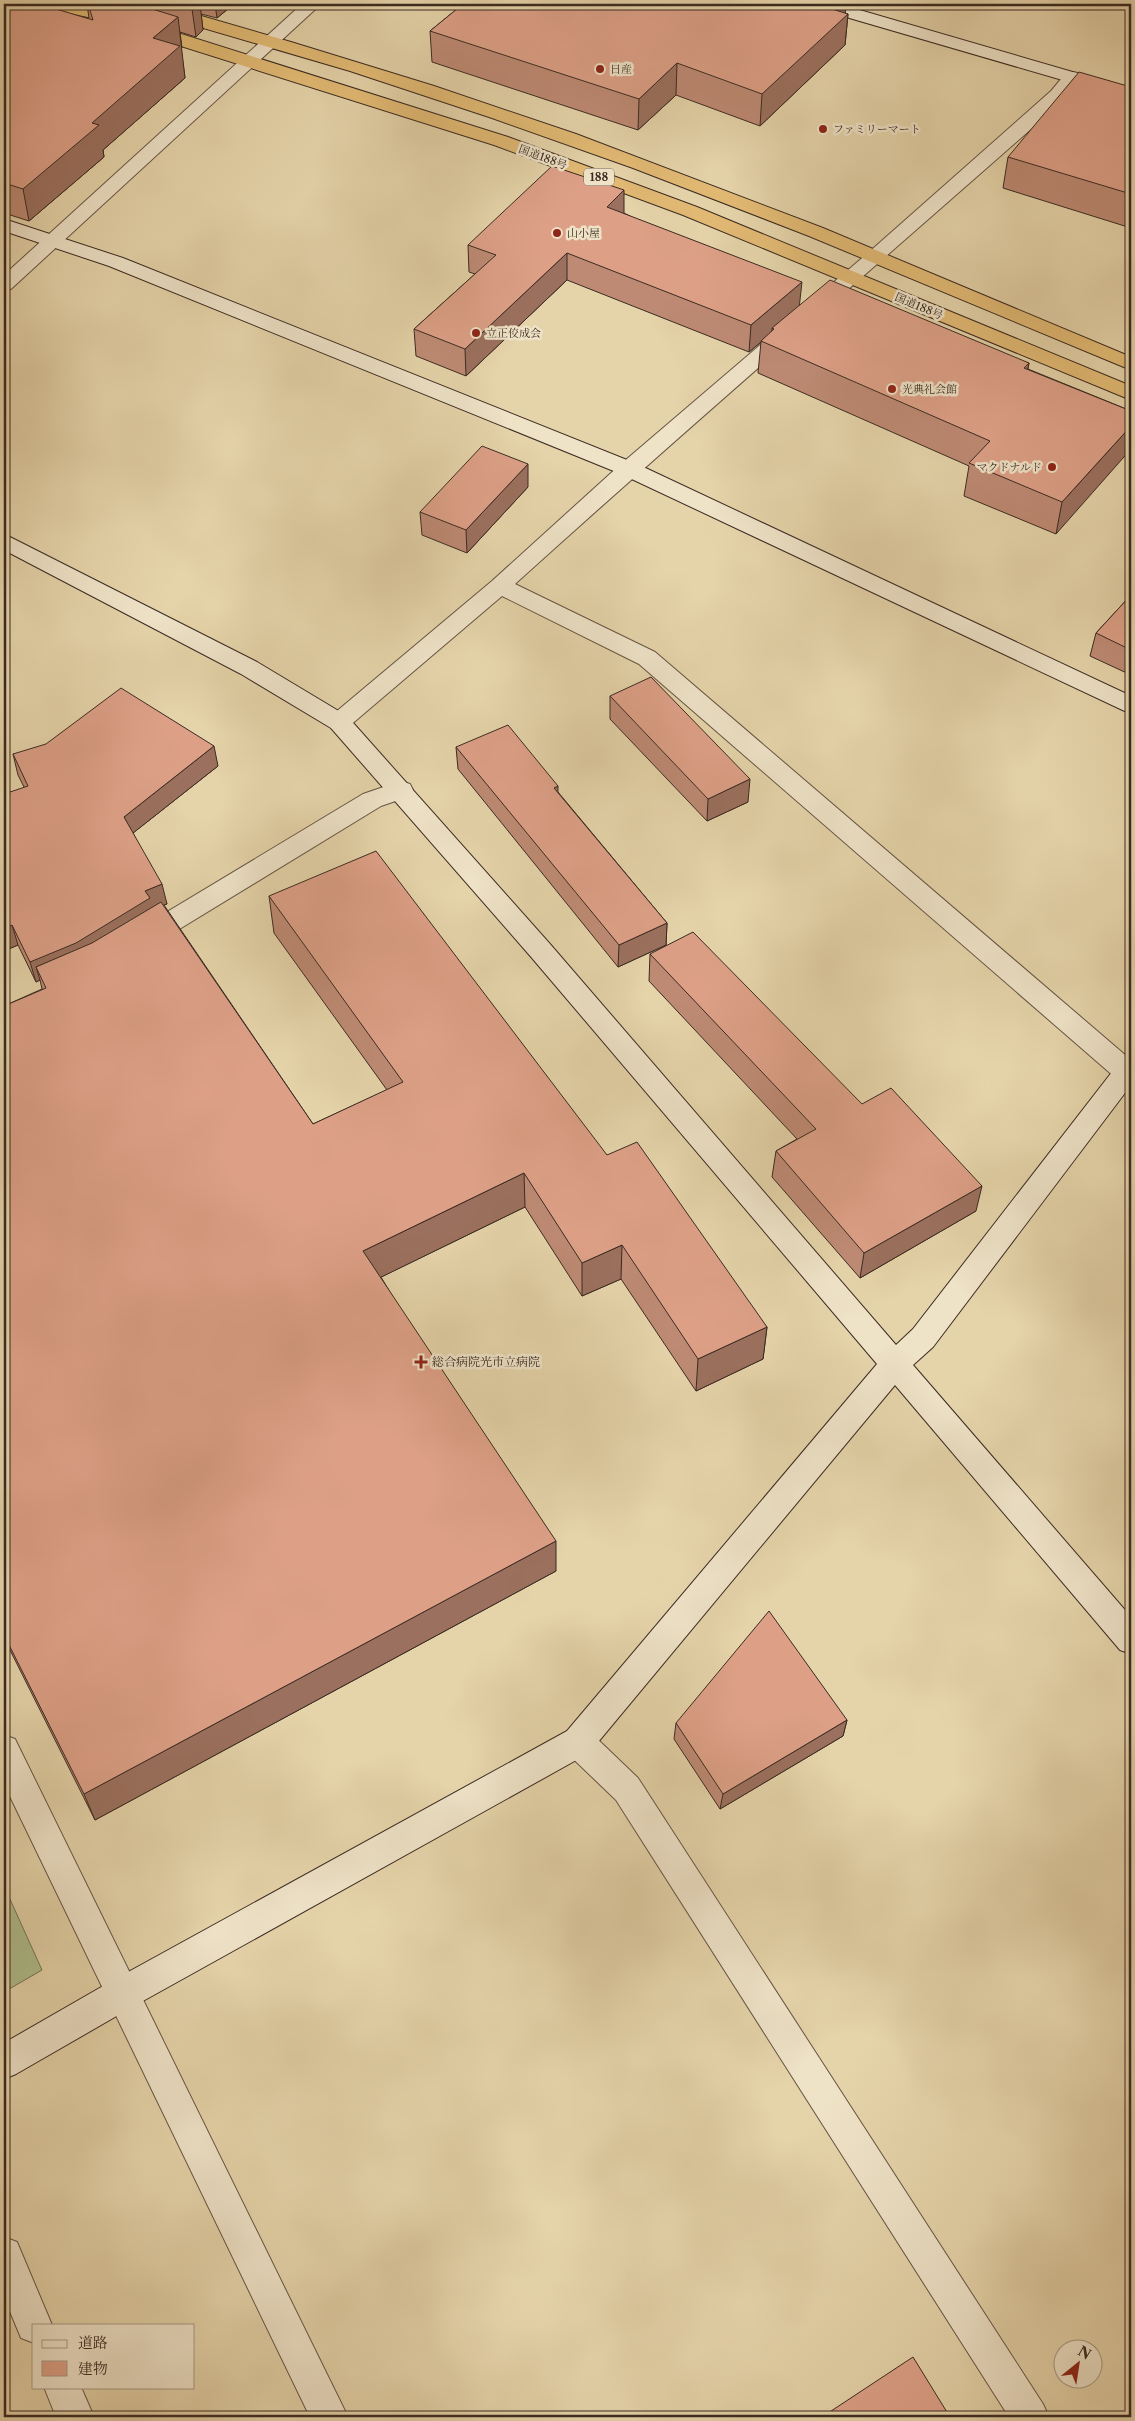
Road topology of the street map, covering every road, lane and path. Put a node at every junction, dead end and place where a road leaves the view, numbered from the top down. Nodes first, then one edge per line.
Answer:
1 (52, 4) edge
2 (141, 4) edge
3 (312, 4) edge
4 (821, 4) edge
5 (273, 40) junction
6 (249, 60) junction
7 (1072, 77) junction
8 (1131, 95) edge
9 (4, 225) edge
10 (51, 240) junction
11 (875, 258) junction
12 (850, 277) junction
13 (4, 285) edge
14 (1131, 364) edge
15 (1131, 394) edge
16 (629, 469) junction
17 (4, 541) edge
18 (500, 586) junction
19 (1131, 706) edge
20 (339, 722) junction
21 (401, 790) junction
22 (125, 950) edge
23 (1130, 1072) edge
24 (895, 1364) junction
25 (1131, 1640) edge
26 (578, 1742) junction
27 (4, 1750) edge
28 (122, 1994) junction
29 (4, 2062) edge
30 (4, 2255) edge
31 (34, 2324) edge
32 (62, 2388) edge
33 (75, 2417) edge
34 (329, 2417) edge
35 (1030, 2417) edge

1 - 6 highway, 国道188号 / 188
2 - 5 highway, 188
3 - 5 street
4 - 7 street
5 - 6 street
5 - 11 highway, 188
6 - 10 street
6 - 12 highway, 国道188号 / 188
7 - 8 street
7 - 11 street
9 - 10 street
10 - 13 street
10 - 16 street
11 - 12 street
11 - 14 highway, 188
12 - 15 highway, 国道188号 / 188
12 - 16 street
16 - 18 street
16 - 19 street
17 - 20 street
18 - 20 street
18 - 23 street
20 - 21 street
21 - 22 street
21 - 24 street
23 - 24 street
24 - 25 street
24 - 26 street
26 - 28 street
26 - 35 street
27 - 28 street
28 - 29 street
28 - 34 street
30 - 31 street
32 - 33 street

